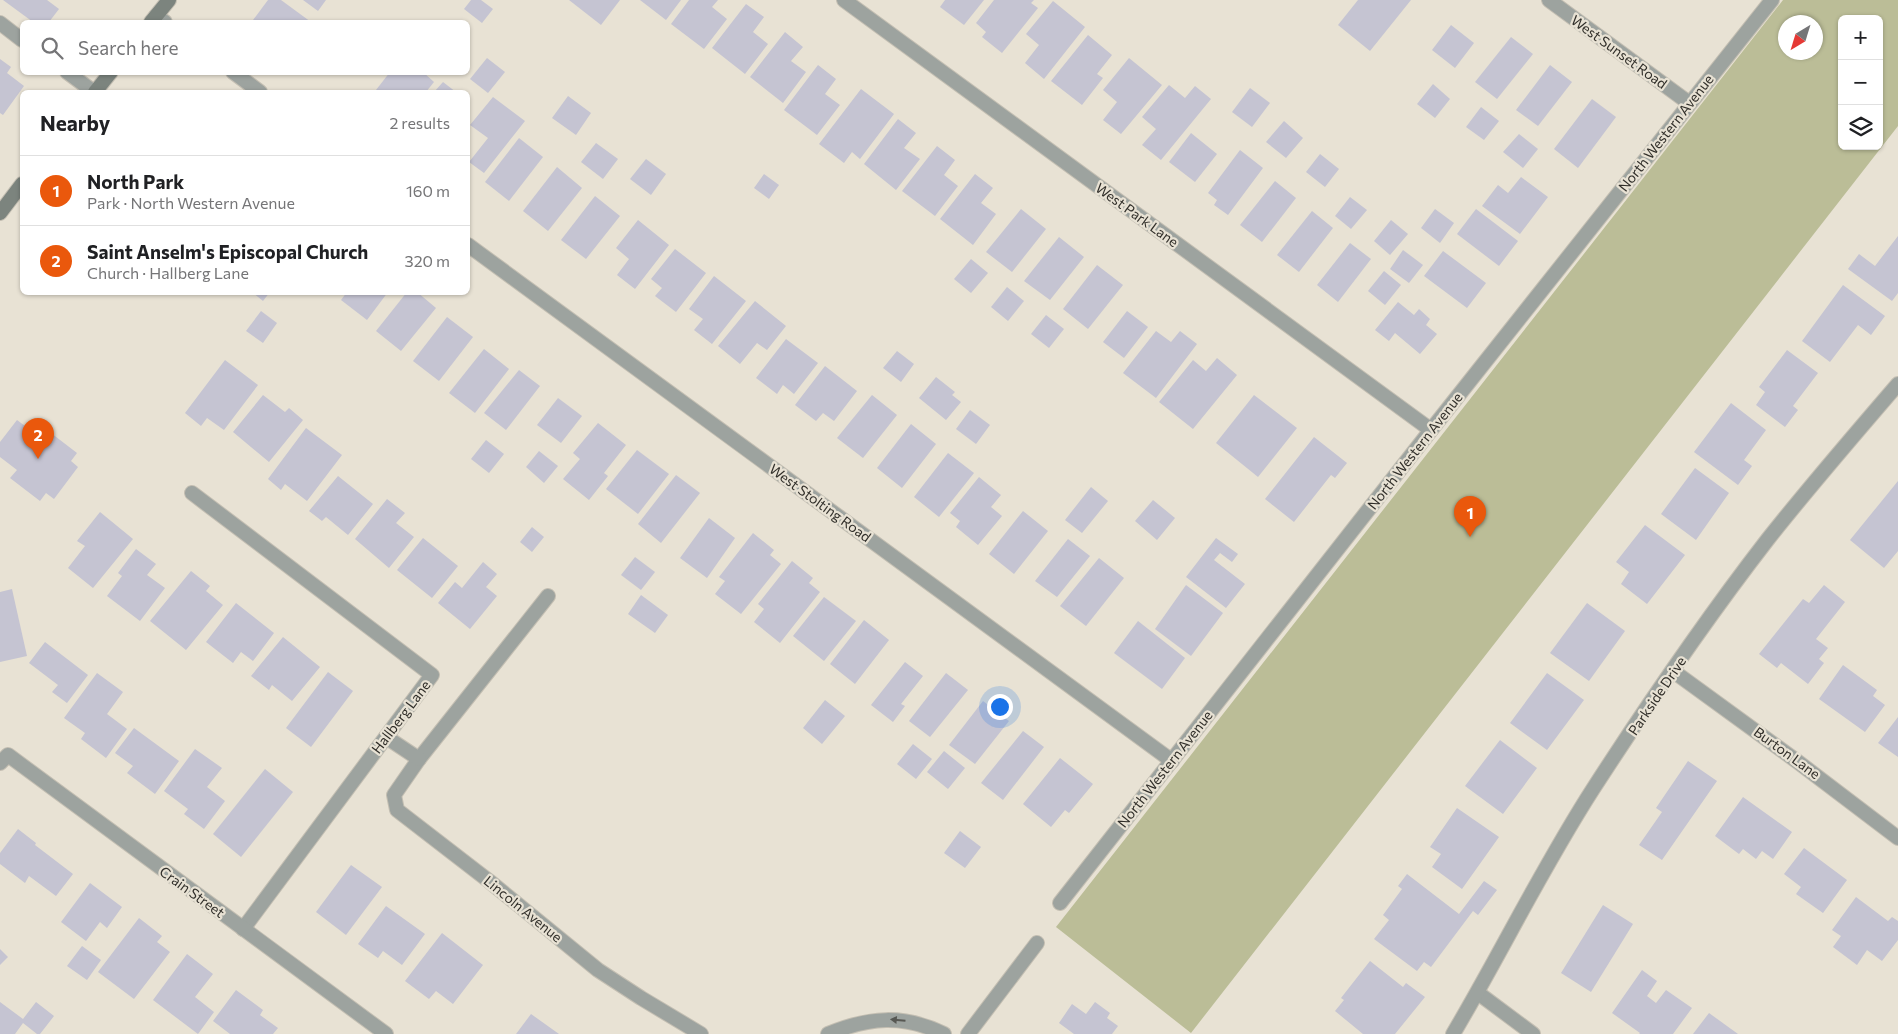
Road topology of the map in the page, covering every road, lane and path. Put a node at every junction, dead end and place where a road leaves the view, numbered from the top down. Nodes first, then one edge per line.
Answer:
1 (169, 0) edge
2 (844, 0) edge
3 (1549, 0) edge
4 (1772, 0) edge
5 (157, 20) edge
6 (0, 23) edge
7 (20, 38) edge
8 (71, 75) edge
9 (109, 75) edge
10 (237, 75) edge
11 (92, 90) edge
12 (97, 90) edge
13 (257, 90) edge
14 (1689, 103) junction
15 (20, 187) edge
16 (0, 213) edge
17 (470, 246) edge
18 (1898, 384) edge
19 (1431, 430) junction
20 (192, 492) dead end
21 (548, 596) dead end
22 (1673, 671) junction
23 (386, 737) junction
24 (419, 759) junction
25 (1172, 761) junction
26 (0, 763) edge
27 (1898, 838) edge
28 (1060, 903) dead end
29 (243, 929) junction
30 (1037, 943) dead end
31 (1478, 993) junction
32 (386, 1034) edge
33 (701, 1034) edge
34 (828, 1034) edge
35 (944, 1034) edge
36 (968, 1034) edge
37 (1453, 1034) edge
38 (1532, 1034) edge

1 - 5 main road
2 - 19 street, West Park Lane
3 - 14 street, West Sunset Road
4 - 14 street, North Western Avenue
6 - 7 street
8 - 11 street
9 - 12 main road
10 - 13 street
14 - 19 street, North Western Avenue
15 - 16 main road
17 - 25 street, West Stolting Road
18 - 22 street, Parkside Drive
19 - 25 street, North Western Avenue
20 - 23 street, Hallberg Lane
21 - 24 street, Lincoln Avenue
22 - 27 street, Burton Lane
22 - 31 street, Parkside Drive
23 - 24 street
23 - 29 street, Hallberg Lane
24 - 33 street, Lincoln Avenue
25 - 28 street, North Western Avenue
26 - 29 street, Crain Street
29 - 32 street, Crain Street
30 - 36 street
31 - 37 street, Parkside Drive
31 - 38 street
35 -> 34 street

